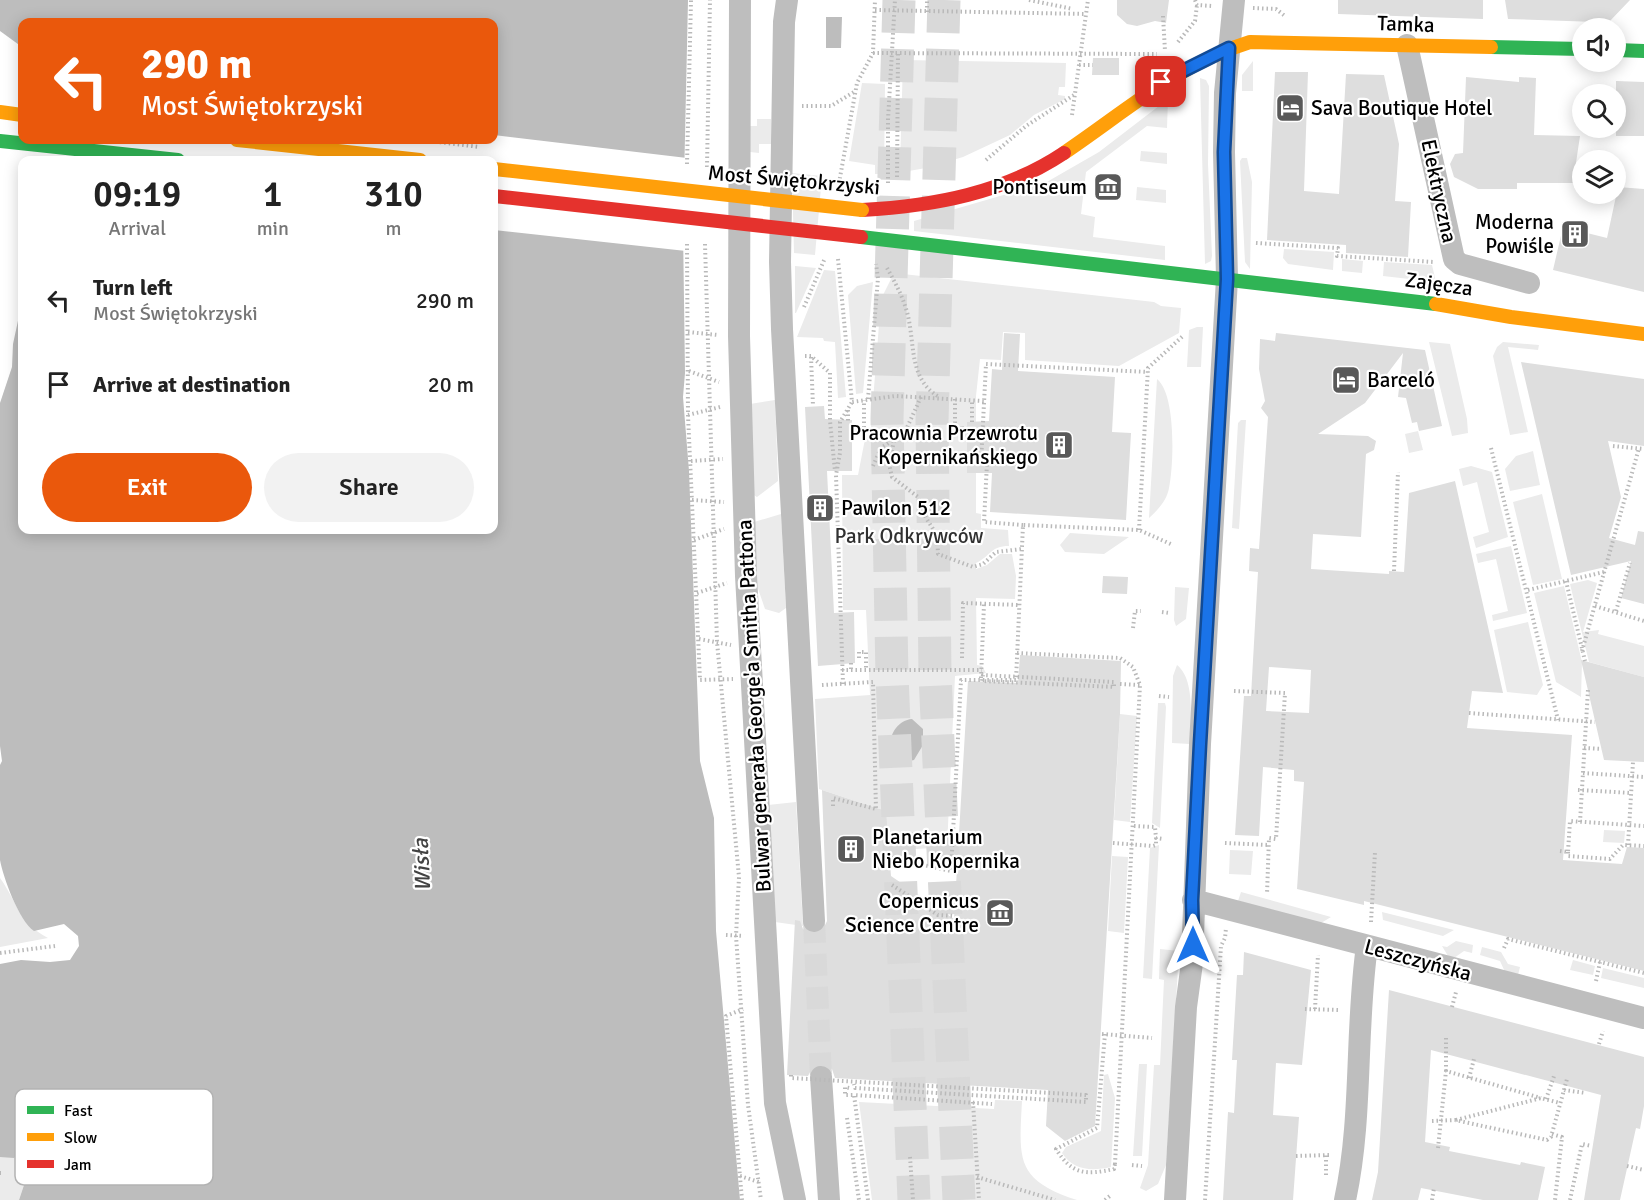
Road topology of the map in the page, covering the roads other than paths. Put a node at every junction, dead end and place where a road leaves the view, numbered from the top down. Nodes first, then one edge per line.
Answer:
1 (740, 0) edge
2 (787, 0) edge
3 (1235, 5) edge
4 (1407, 45) junction
5 (1229, 48) junction
6 (1572, 49) edge
7 (1626, 50) edge
8 (1644, 51) edge
9 (0, 112) edge
10 (18, 114) edge
11 (0, 141) edge
12 (18, 143) edge
13 (28, 144) edge
14 (274, 144) edge
15 (141, 156) edge
16 (383, 156) edge
17 (498, 169) edge
18 (498, 196) edge
19 (1227, 279) junction
20 (1529, 283) dead end
21 (1644, 334) edge
22 (1192, 900) junction
23 (814, 921) tunnel mouth
24 (1367, 946) junction
25 (1644, 1018) edge
26 (821, 1077) tunnel mouth
27 (795, 1200) edge
28 (829, 1200) edge
29 (1175, 1200) edge
30 (1345, 1200) edge

1 - 27 street, Bulwar generała George'a Smitha Pattona
2 - 23 street
3 - 5 street
4 - 5 street, Tamka
4 - 6 street, Tamka
4 - 20 street, Elektryczna
5 - 17 street, Most Świętokrzyski, bridge
5 - 19 street
7 - 8 street
9 - 10 street
11 - 12 street
13 - 15 street
14 - 16 street
18 - 19 street, bridge
19 - 21 street, Zajęcza
19 - 22 street
22 - 24 street, Leszczyńska
22 - 29 street
24 - 25 street, Leszczyńska
24 - 30 street
26 - 28 street

